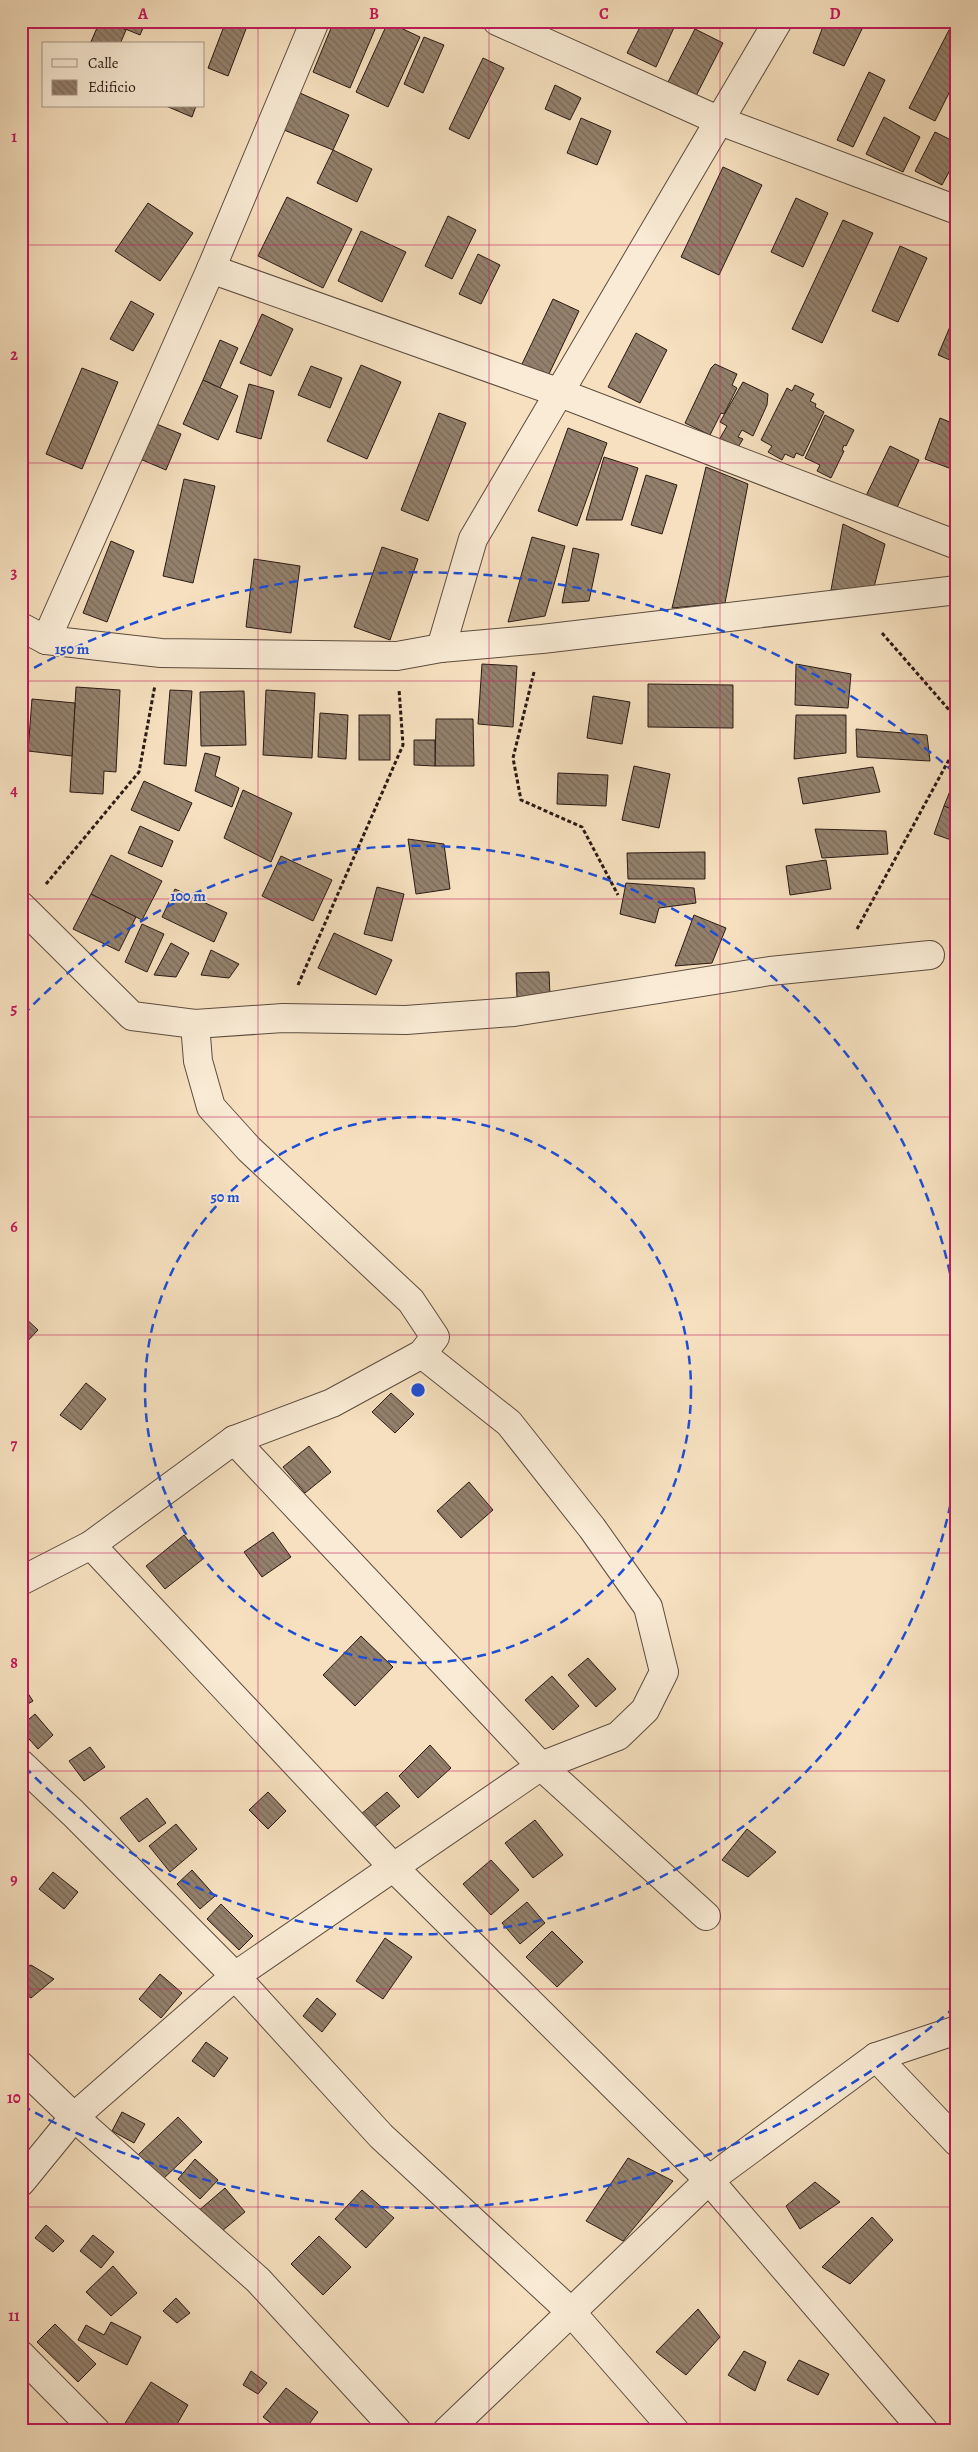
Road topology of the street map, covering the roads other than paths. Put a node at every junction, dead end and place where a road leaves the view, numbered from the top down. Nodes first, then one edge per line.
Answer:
1 (315, 21) edge
2 (496, 21) edge
3 (778, 21) edge
4 (720, 121) junction
5 (957, 210) edge
6 (211, 269) junction
7 (560, 392) junction
8 (957, 545) edge
9 (957, 590) edge
10 (21, 627) edge
11 (46, 640) junction
12 (440, 648) junction
13 (23, 908) edge
14 (930, 955) dead end
15 (195, 1024) junction
16 (422, 1354) junction
17 (234, 1440) junction
18 (91, 1545) junction
19 (21, 1581) edge
20 (21, 1764) edge
21 (541, 1766) junction
22 (393, 1867) junction
23 (706, 1916) dead end
24 (235, 1976) junction
25 (957, 2030) edge
26 (876, 2058) junction
27 (21, 2066) edge
28 (74, 2117) junction
29 (957, 2142) edge
30 (709, 2180) junction
31 (21, 2182) edge
32 (571, 2312) junction
33 (21, 2354) edge
34 (96, 2431) edge
35 (397, 2431) edge
36 (447, 2431) edge
37 (675, 2431) edge
38 (924, 2431) edge

1 - 6 street
2 - 4 street
3 - 4 street
4 - 5 street
4 - 7 street
6 - 7 street
6 - 11 street
7 - 8 street
7 - 12 street
9 - 12 street
10 - 11 street
11 - 12 street
13 - 15 street
14 - 15 street
15 - 16 street
16 - 17 street
16 - 21 street
17 - 18 street
17 - 21 street
18 - 19 street
18 - 22 street
20 - 24 street
21 - 22 street
21 - 23 street
22 - 24 street
22 - 30 street
24 - 28 street
24 - 32 street
25 - 26 street
26 - 29 street
26 - 30 street
27 - 28 street
28 - 31 street
28 - 35 street
30 - 32 street
30 - 38 street
32 - 36 street
32 - 37 street
33 - 34 street

